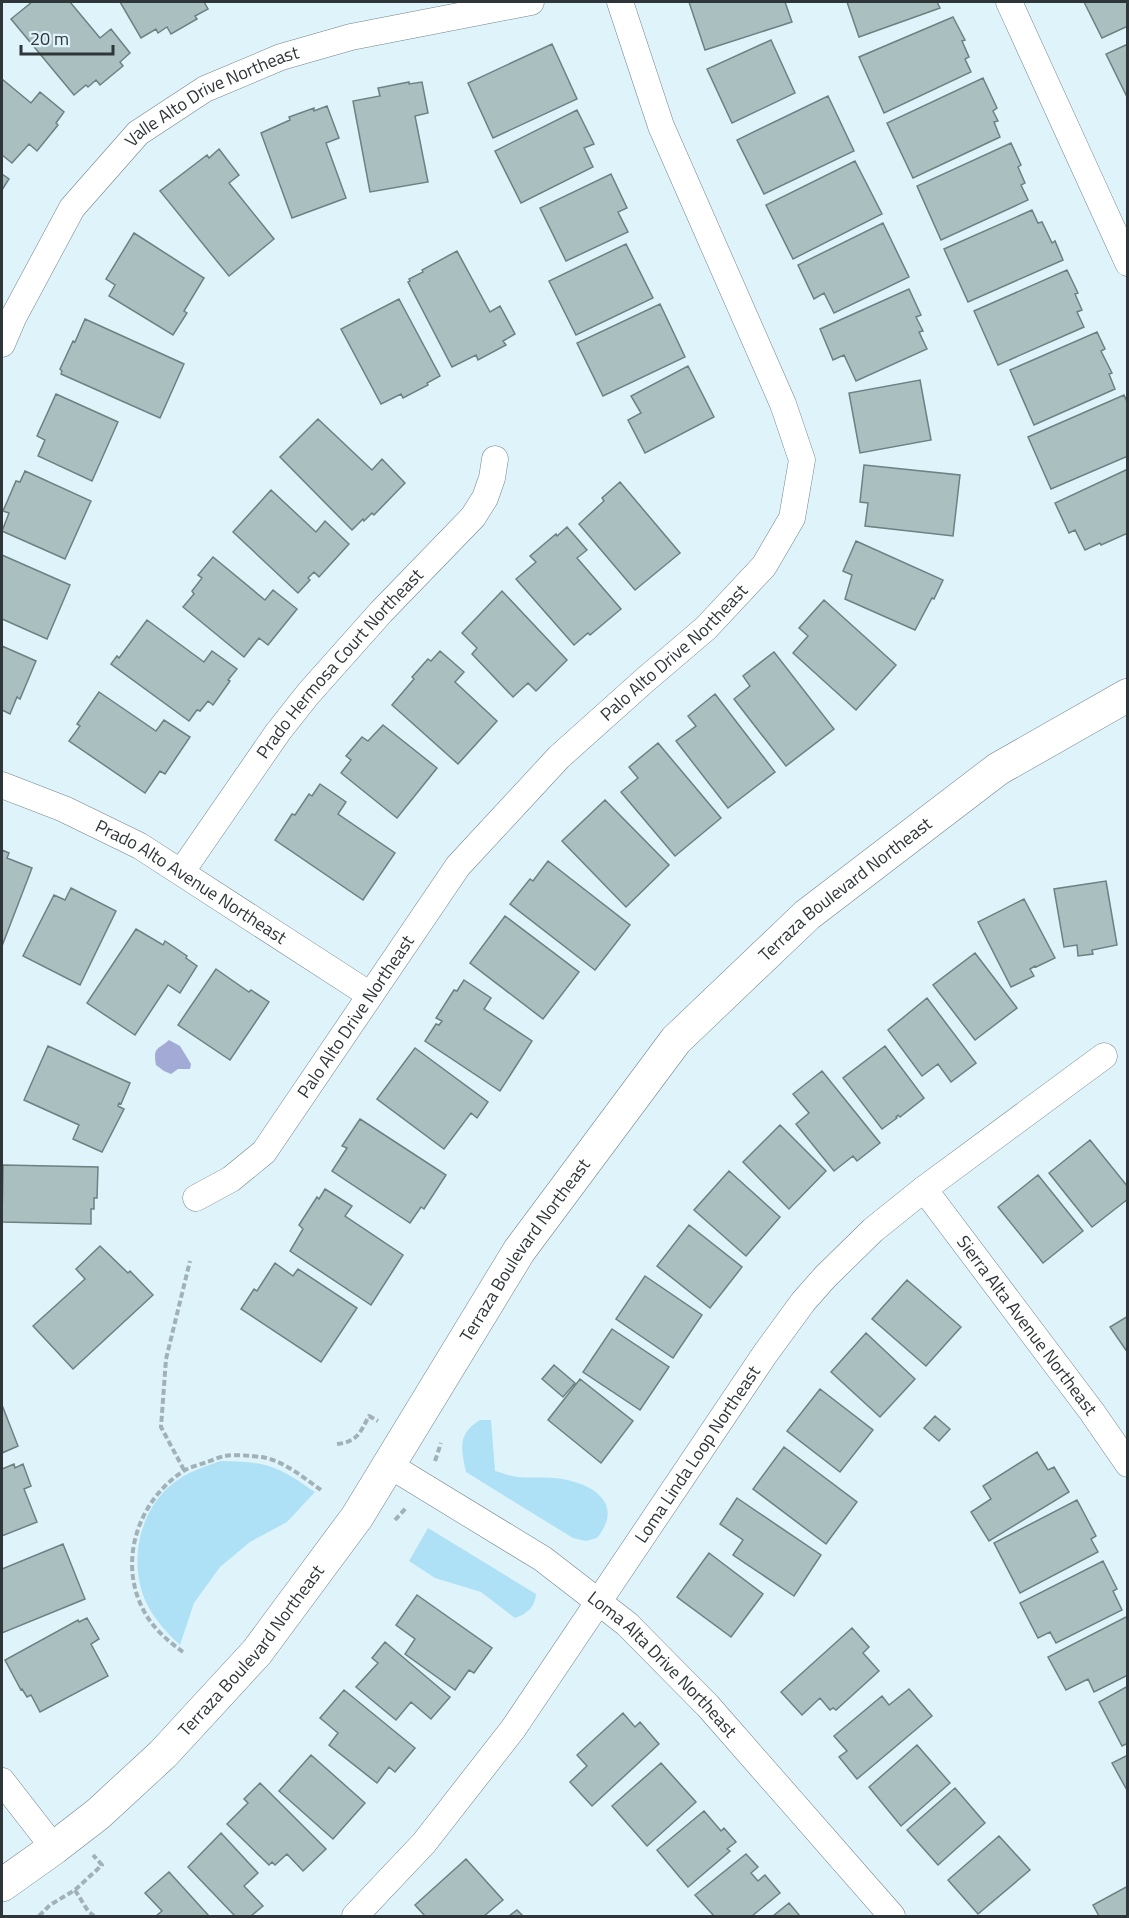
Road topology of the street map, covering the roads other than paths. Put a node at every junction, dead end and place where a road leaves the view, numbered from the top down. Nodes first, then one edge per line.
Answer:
1 (531, 2) edge
2 (620, 2) edge
3 (1009, 2) edge
4 (1128, 263) edge
5 (8, 314) edge
6 (2, 344) edge
7 (495, 459) dead end
8 (1128, 694) edge
9 (2, 786) edge
10 (182, 872) junction
11 (370, 995) junction
12 (1104, 1056) dead end
13 (924, 1189) junction
14 (196, 1198) dead end
15 (1128, 1464) edge
16 (389, 1465) junction
17 (599, 1601) junction
18 (2, 1781) edge
19 (54, 1848) junction
20 (2, 1885) edge
21 (355, 1917) edge
22 (892, 1917) edge

1 - 5 street, Valle Alto Drive Northeast
2 - 11 street, Palo Alto Drive Northeast
3 - 4 street
5 - 6 street, Valle Alto Drive Northeast
7 - 10 street, Prado Hermosa Court Northeast
8 - 16 street, Terraza Boulevard Northeast
9 - 10 street, Prado Alto Avenue Northeast
10 - 11 street, Prado Alto Avenue Northeast
11 - 14 street, Palo Alto Drive Northeast
12 - 13 street, Loma Linda Loop Northeast
13 - 15 street, Sierra Alta Avenue Northeast
13 - 17 street, Loma Linda Loop Northeast
16 - 17 street, Loma Alta Drive Northeast
16 - 19 street, Terraza Boulevard Northeast
17 - 21 street, Loma Linda Loop Northeast
17 - 22 street, Loma Alta Drive Northeast
18 - 19 street
19 - 20 street, Terraza Boulevard Northeast

